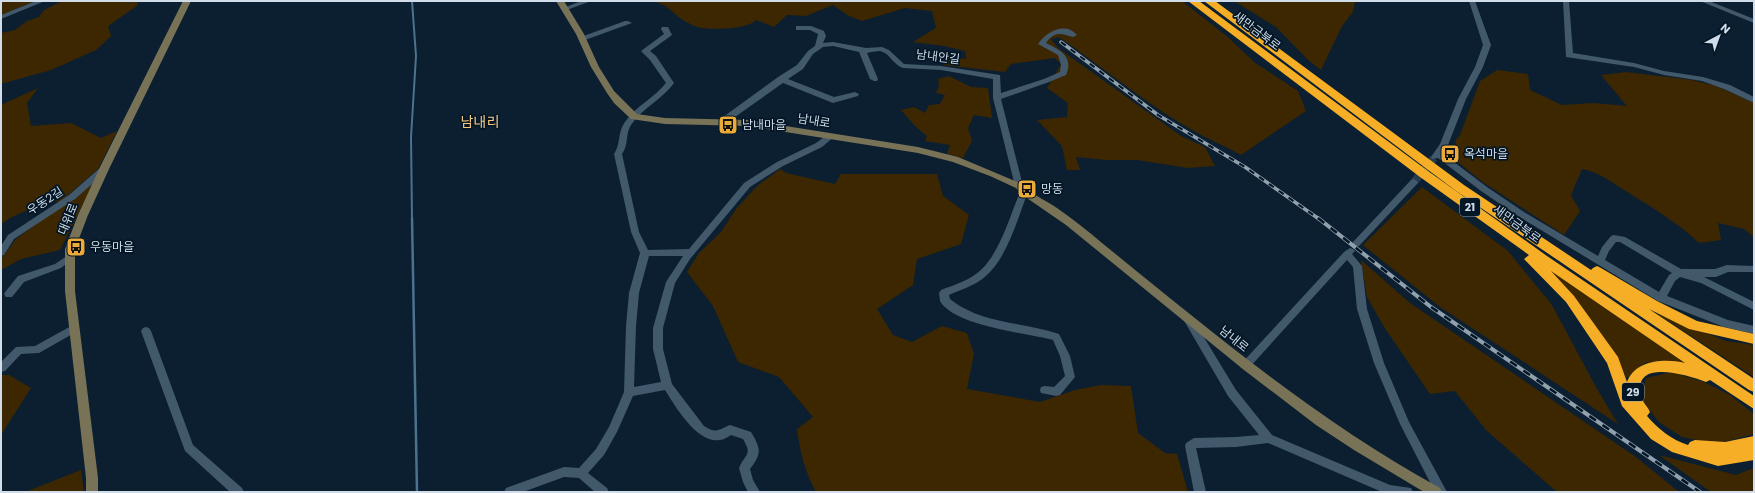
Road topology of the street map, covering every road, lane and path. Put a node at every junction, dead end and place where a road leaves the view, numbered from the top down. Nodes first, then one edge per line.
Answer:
1 (42, 1) edge
2 (187, 1) edge
3 (588, 1) edge
4 (1193, 1) edge
5 (1209, 1) edge
6 (1472, 1) edge
7 (1566, 1) edge
8 (1703, 1) edge
9 (562, 5) edge
10 (1, 17) edge
11 (1754, 21) edge
12 (628, 23) dead end
13 (799, 28) dead end
14 (665, 29) dead end
15 (1073, 35) dead end
16 (582, 38) junction
17 (818, 45) junction
18 (862, 50) junction
19 (781, 79) junction
20 (874, 79) dead end
21 (855, 94) dead end
22 (997, 98) junction
23 (1754, 100) edge
24 (634, 117) junction
25 (722, 122) junction
26 (831, 136) junction
27 (104, 169) junction
28 (1424, 174) junction
29 (1414, 182) tunnel mouth
30 (1460, 188) junction
31 (1022, 189) junction
32 (1351, 249) junction
33 (691, 252) junction
34 (1, 253) edge
35 (645, 253) junction
36 (70, 257) junction
37 (1600, 261) junction
38 (1754, 269) edge
39 (1679, 273) junction
40 (9, 294) dead end
41 (1661, 298) junction
42 (1754, 306) edge
43 (1187, 318) junction
44 (73, 329) junction
45 (1754, 330) edge
46 (146, 331) dead end
47 (1754, 340) edge
48 (1245, 365) junction
49 (1, 368) edge
50 (667, 385) junction
51 (1754, 386) edge
52 (1044, 390) dead end
53 (629, 392) junction
54 (1754, 404) edge
55 (1268, 438) junction
56 (1754, 442) edge
57 (1754, 454) edge
58 (581, 472) junction
59 (92, 492) edge
60 (238, 492) edge
61 (510, 492) edge
62 (603, 492) edge
63 (754, 492) edge
64 (1200, 492) edge
65 (1407, 492) edge
66 (1436, 492) edge
67 (1442, 492) edge

1 - 10 street
2 - 27 street, 대위로
3 - 9 street
4 - 28 highway, 새만금북로 / 21
5 - 30 highway, 새만금북로 / 21
6 - 37 street
7 - 23 street
8 - 11 street
9 - 16 street
12 - 16 street
13 - 17 street
14 - 24 street
15 - 22 street
16 - 24 street
17 - 18 street, 남내안길
17 - 19 street
18 - 20 street
18 - 22 street, 남내안길
19 - 21 street
19 - 25 street
22 - 31 street, 남내안길
24 - 25 street, 남내로
24 - 35 street
25 - 26 street, 남내로
26 - 31 street, 남내로
26 - 33 street
27 - 34 street, 우동2길
27 - 36 street, 대위로
28 - 54 highway, 새만금북로 / 21
28 - 57 highway
29 - 32 street
30 - 47 highway
30 - 51 highway, 새만금북로 / 21
31 - 43 street, 남내로
31 - 52 street
32 - 48 street
32 - 67 street
33 - 35 street
33 - 50 street
35 - 53 street
36 - 40 street
36 - 44 street, 대위로
37 - 39 street
37 - 41 street
38 - 39 street
39 - 41 street
39 - 42 street
41 - 45 street
43 - 48 street, 남내로
43 - 55 street
44 - 49 street
44 - 59 street, 대위로
46 - 60 street
48 - 66 street, 남내로
50 - 53 street
50 - 63 street
53 - 58 street
54 - 56 highway, 29
55 - 64 street
55 - 65 street
58 - 61 street
58 - 62 street

